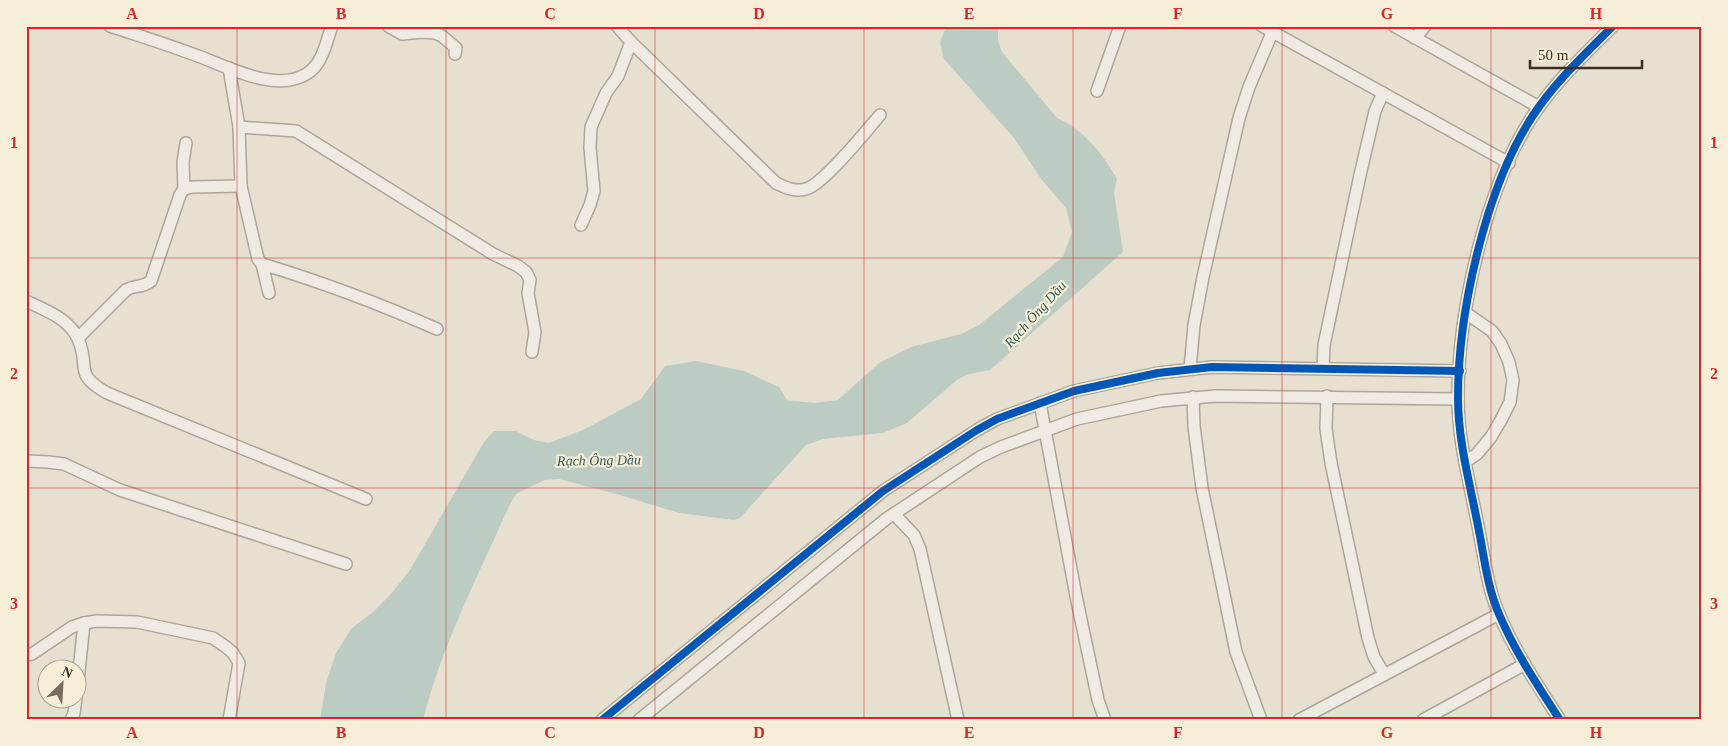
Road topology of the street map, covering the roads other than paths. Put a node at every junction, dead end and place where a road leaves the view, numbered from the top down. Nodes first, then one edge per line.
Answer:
1 (110, 26) edge
2 (332, 26) edge
3 (388, 26) edge
4 (617, 26) edge
5 (1120, 26) edge
6 (1394, 26) edge
7 (1425, 26) edge
8 (1613, 26) edge
9 (1270, 28) edge
10 (1415, 38) junction
11 (631, 42) junction
12 (456, 54) dead end
13 (229, 68) junction
14 (1097, 91) dead end
15 (1383, 93) junction
16 (1539, 107) junction
17 (880, 115) dead end
18 (239, 127) junction
19 (186, 143) dead end
20 (1509, 163) junction
21 (241, 186) junction
22 (184, 189) junction
23 (581, 225) dead end
24 (262, 264) junction
25 (269, 293) dead end
26 (26, 302) edge
27 (1466, 313) junction
28 (437, 329) dead end
29 (78, 338) junction
30 (532, 352) dead end
31 (1322, 368) junction
32 (1190, 369) junction
33 (1460, 371) junction
34 (1327, 396) junction
35 (1193, 397) junction
36 (1458, 399) junction
37 (1040, 403) junction
38 (1045, 430) junction
39 (26, 461) edge
40 (1465, 462) junction
41 (366, 499) dead end
42 (894, 514) junction
43 (346, 564) dead end
44 (1499, 614) junction
45 (84, 623) junction
46 (26, 655) edge
47 (80, 658) edge
48 (1525, 664) junction
49 (1384, 674) junction
50 (75, 708) edge
51 (71, 720) edge
52 (229, 720) edge
53 (602, 720) edge
54 (640, 720) edge
55 (958, 720) edge
56 (1105, 720) edge
57 (1261, 720) edge
58 (1298, 720) edge
59 (1423, 720) edge
60 (1560, 720) edge

1 - 13 street
2 - 13 street
3 - 12 street
4 - 11 street
5 - 14 street
6 - 10 street
7 - 10 street
8 - 16 street
9 - 15 street
9 - 32 street
10 - 16 street
11 - 17 street
11 - 23 street
13 - 18 street
15 - 20 street
15 - 31 street
16 - 20 street
18 - 21 street
18 - 30 street
19 - 22 street
20 - 27 street
21 - 22 street
21 - 24 street
22 - 29 street
24 - 25 street
24 - 28 street
26 - 29 street
27 - 33 street
27 - 40 street
29 - 41 street
31 - 32 street
31 - 33 street
32 - 37 street
33 - 36 street
34 - 35 street
34 - 36 street
34 - 49 street
35 - 38 street
35 - 57 street
36 - 40 street
37 - 38 street
37 - 53 street
38 - 42 street
38 - 56 street
39 - 43 street
40 - 44 street
42 - 54 street
42 - 55 street
44 - 48 street
44 - 49 street
45 - 46 street
45 - 47 street
45 - 52 street
48 - 59 street
48 - 60 street
49 - 58 street
50 - 51 street

